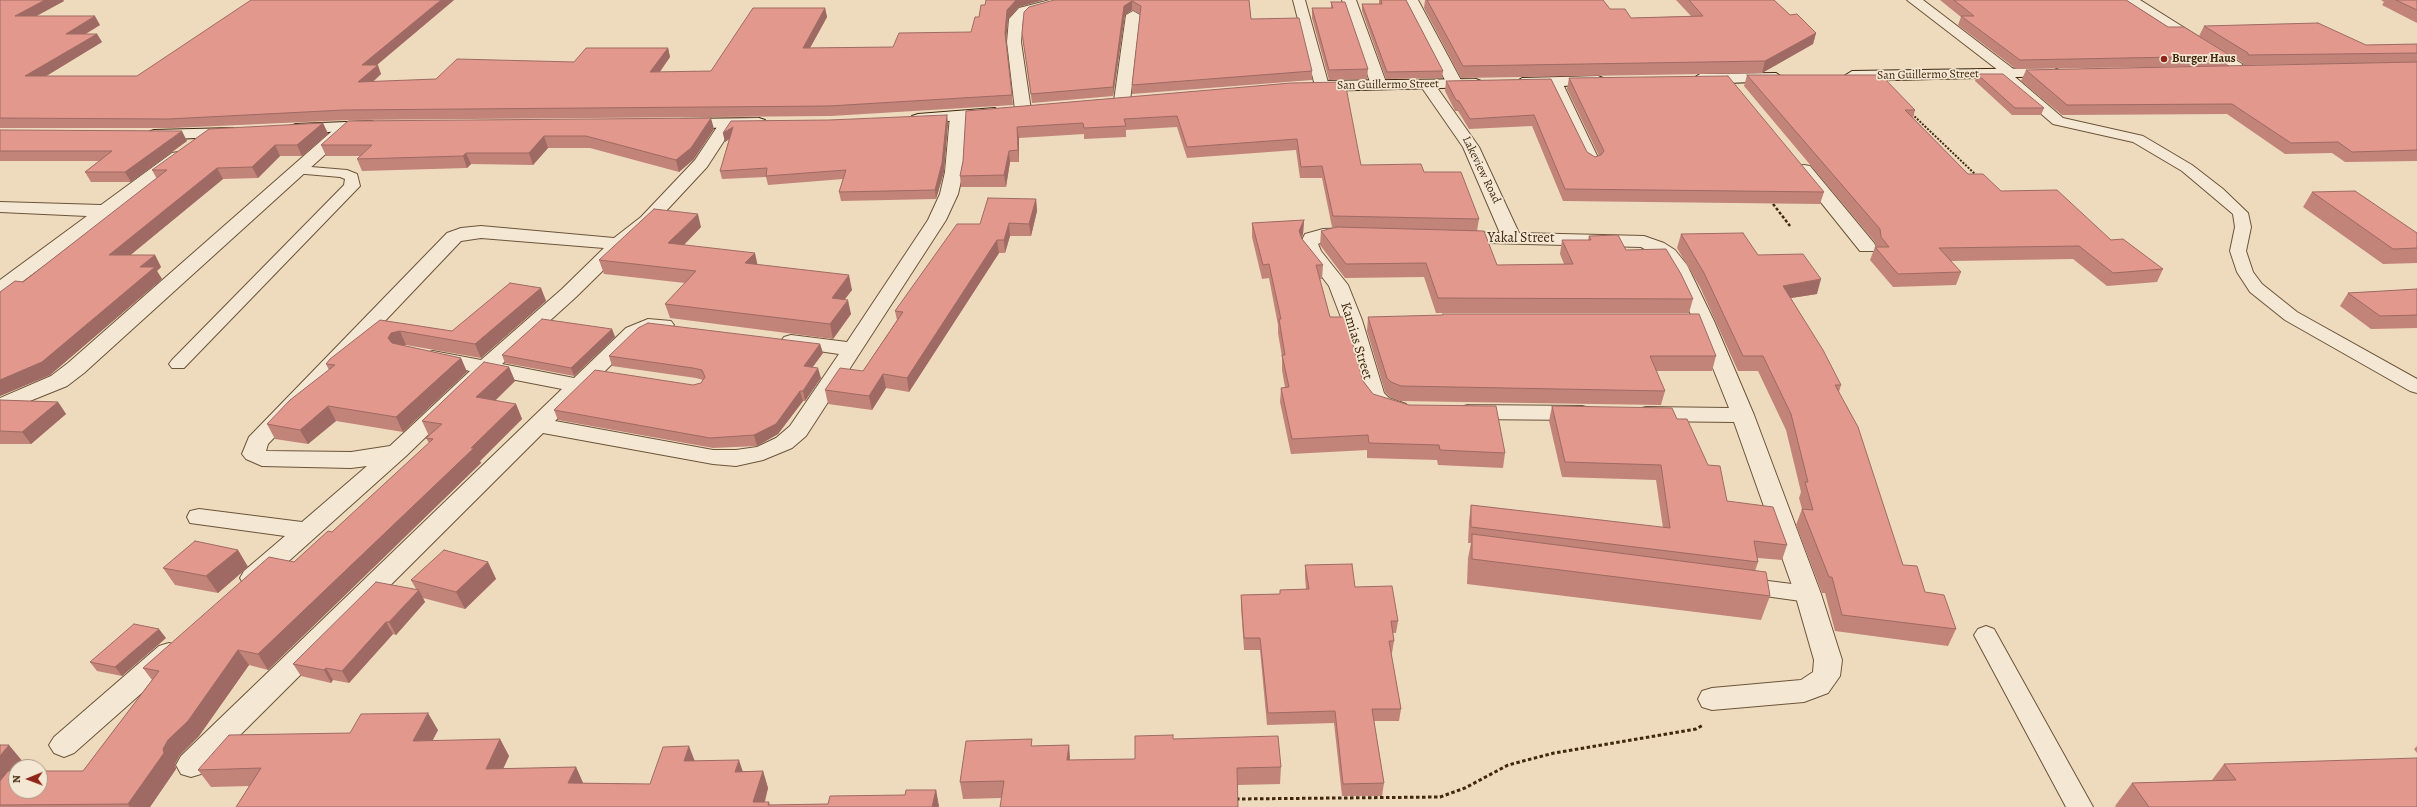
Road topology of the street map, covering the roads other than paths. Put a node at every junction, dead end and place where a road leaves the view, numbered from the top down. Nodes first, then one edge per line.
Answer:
1 (1065, 0) edge
2 (1299, 0) edge
3 (1350, 0) edge
4 (1411, 0) edge
5 (1914, 0) edge
6 (2132, 0) edge
7 (1133, 15) dead end
8 (2236, 64) edge
9 (2216, 70) edge
10 (2253, 70) edge
11 (2068, 73) edge
12 (2008, 74) junction
13 (1834, 76) edge
14 (1788, 77) edge
15 (1729, 78) junction
16 (1684, 80) edge
17 (1611, 81) edge
18 (1555, 82) junction
19 (1455, 84) junction
20 (1379, 85) junction
21 (1428, 85) junction
22 (1298, 86) edge
23 (1322, 86) junction
24 (1742, 94) edge
25 (1138, 100) edge
26 (958, 116) junction
27 (903, 120) edge
28 (772, 123) edge
29 (665, 124) edge
30 (727, 124) junction
31 (386, 125) edge
32 (348, 126) junction
33 (280, 130) edge
34 (248, 132) edge
35 (142, 134) edge
36 (209, 134) junction
37 (1792, 155) edge
38 (1593, 162) edge
39 (299, 170) junction
40 (0, 207) edge
41 (106, 211) junction
42 (1366, 235) edge
43 (1442, 238) edge
44 (1512, 239) junction
45 (620, 244) junction
46 (1867, 247) dead end
47 (0, 289) edge
48 (1681, 321) edge
49 (1704, 321) junction
50 (681, 327) edge
51 (774, 339) edge
52 (852, 349) junction
53 (413, 354) edge
54 (178, 364) dead end
55 (485, 368) junction
56 (595, 377) junction
57 (2417, 387) edge
58 (0, 406) edge
59 (1415, 411) edge
60 (1447, 412) edge
61 (1599, 413) edge
62 (1623, 414) edge
63 (1743, 415) junction
64 (536, 425) junction
65 (398, 451) junction
66 (199, 517) dead end
67 (308, 531) junction
68 (1722, 583) edge
69 (236, 593) edge
70 (1808, 594) junction
71 (1986, 635) dead end
72 (183, 640) edge
73 (1712, 699) road end
74 (64, 744) dead end
75 (191, 765) dead end
76 (2080, 807) edge

1 - 26 street
2 - 23 lane
3 - 20 street
4 - 19 street
5 - 12 street
6 - 8 lane
7 - 25 street
9 - 10 street
11 - 12 street, San Guillermo Street
12 - 13 street, San Guillermo Street
12 - 57 lane
14 - 15 street
15 - 16 street
15 - 24 street
17 - 18 street, San Guillermo Street
18 - 19 street, San Guillermo Street
18 - 38 lane
19 - 21 street, San Guillermo Street
20 - 21 street, San Guillermo Street
20 - 23 street, San Guillermo Street
21 - 44 street, Lakeview Road
22 - 23 street, San Guillermo Street
26 - 27 street
26 - 52 street
28 - 30 street
29 - 30 street
30 - 45 street
31 - 32 street
32 - 33 street
32 - 39 street
34 - 36 street
35 - 36 street
36 - 41 street
37 - 46 street
39 - 54 lane
39 - 58 street
40 - 41 street
41 - 47 street
42 - 59 street, Kamias Street
43 - 44 street, Yakal Street
44 - 49 street, Yakal Street
45 - 55 street
45 - 65 street
48 - 49 street
49 - 63 street
50 - 56 street
51 - 52 street
52 - 64 street
53 - 55 street
55 - 56 street
55 - 65 street
56 - 64 street
60 - 61 street
62 - 63 street
63 - 70 street
64 - 75 street
65 - 67 street
66 - 67 street
67 - 69 street
68 - 70 lane
70 - 73 street
71 - 76 lane
72 - 74 street

